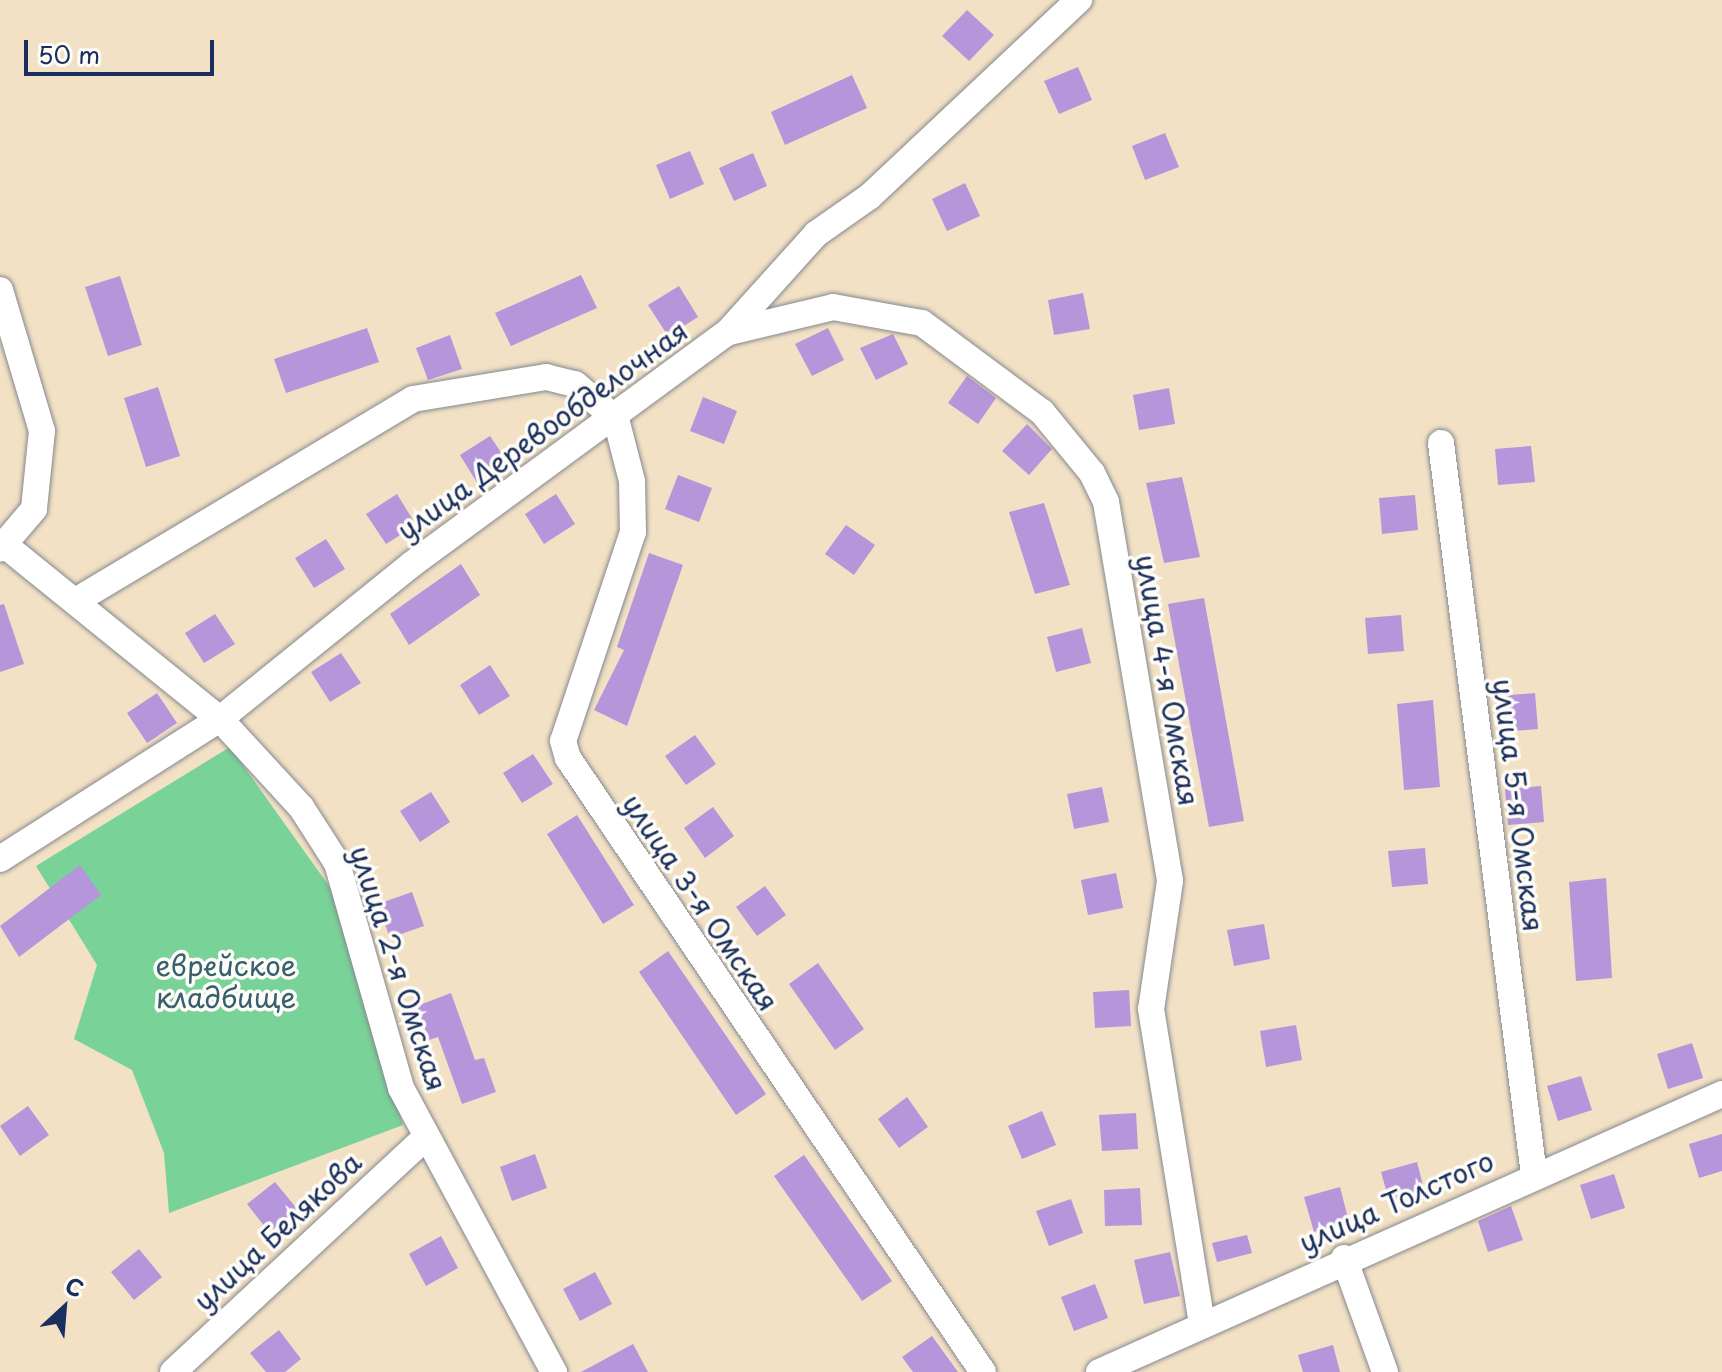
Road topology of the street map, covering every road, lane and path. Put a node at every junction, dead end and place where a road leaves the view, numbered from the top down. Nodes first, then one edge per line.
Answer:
1 (1079, 0) edge
2 (0, 290) edge
3 (727, 333) junction
4 (616, 419) junction
5 (1441, 443) dead end
6 (3, 547) edge
7 (79, 599) junction
8 (220, 719) junction
9 (0, 859) edge
10 (1722, 1094) edge
11 (426, 1137) junction
12 (1534, 1175) junction
13 (1344, 1258) junction
14 (1202, 1325) junction
15 (173, 1372) edge
16 (554, 1372) edge
17 (983, 1372) edge
18 (1099, 1372) edge
19 (1385, 1372) edge

1 - 3 street, улица Деревообделочная
2 - 6 street
3 - 4 street, улица Деревообделочная
3 - 14 street, улица 4-я Омская
4 - 7 street
4 - 8 street, улица Деревообделочная
4 - 17 street, улица 3-я Омская
5 - 12 street, улица 5-я Омская
6 - 7 street, улица 2-я Омская
7 - 8 street, улица 2-я Омская
8 - 9 street, улица Деревообделочная
8 - 11 street, улица 2-я Омская
10 - 12 street, улица Толстого
11 - 15 street, улица Белякова
11 - 16 street, улица 2-я Омская
12 - 13 street, улица Толстого
13 - 14 street, улица Толстого
13 - 19 street
14 - 18 street, улица Толстого

